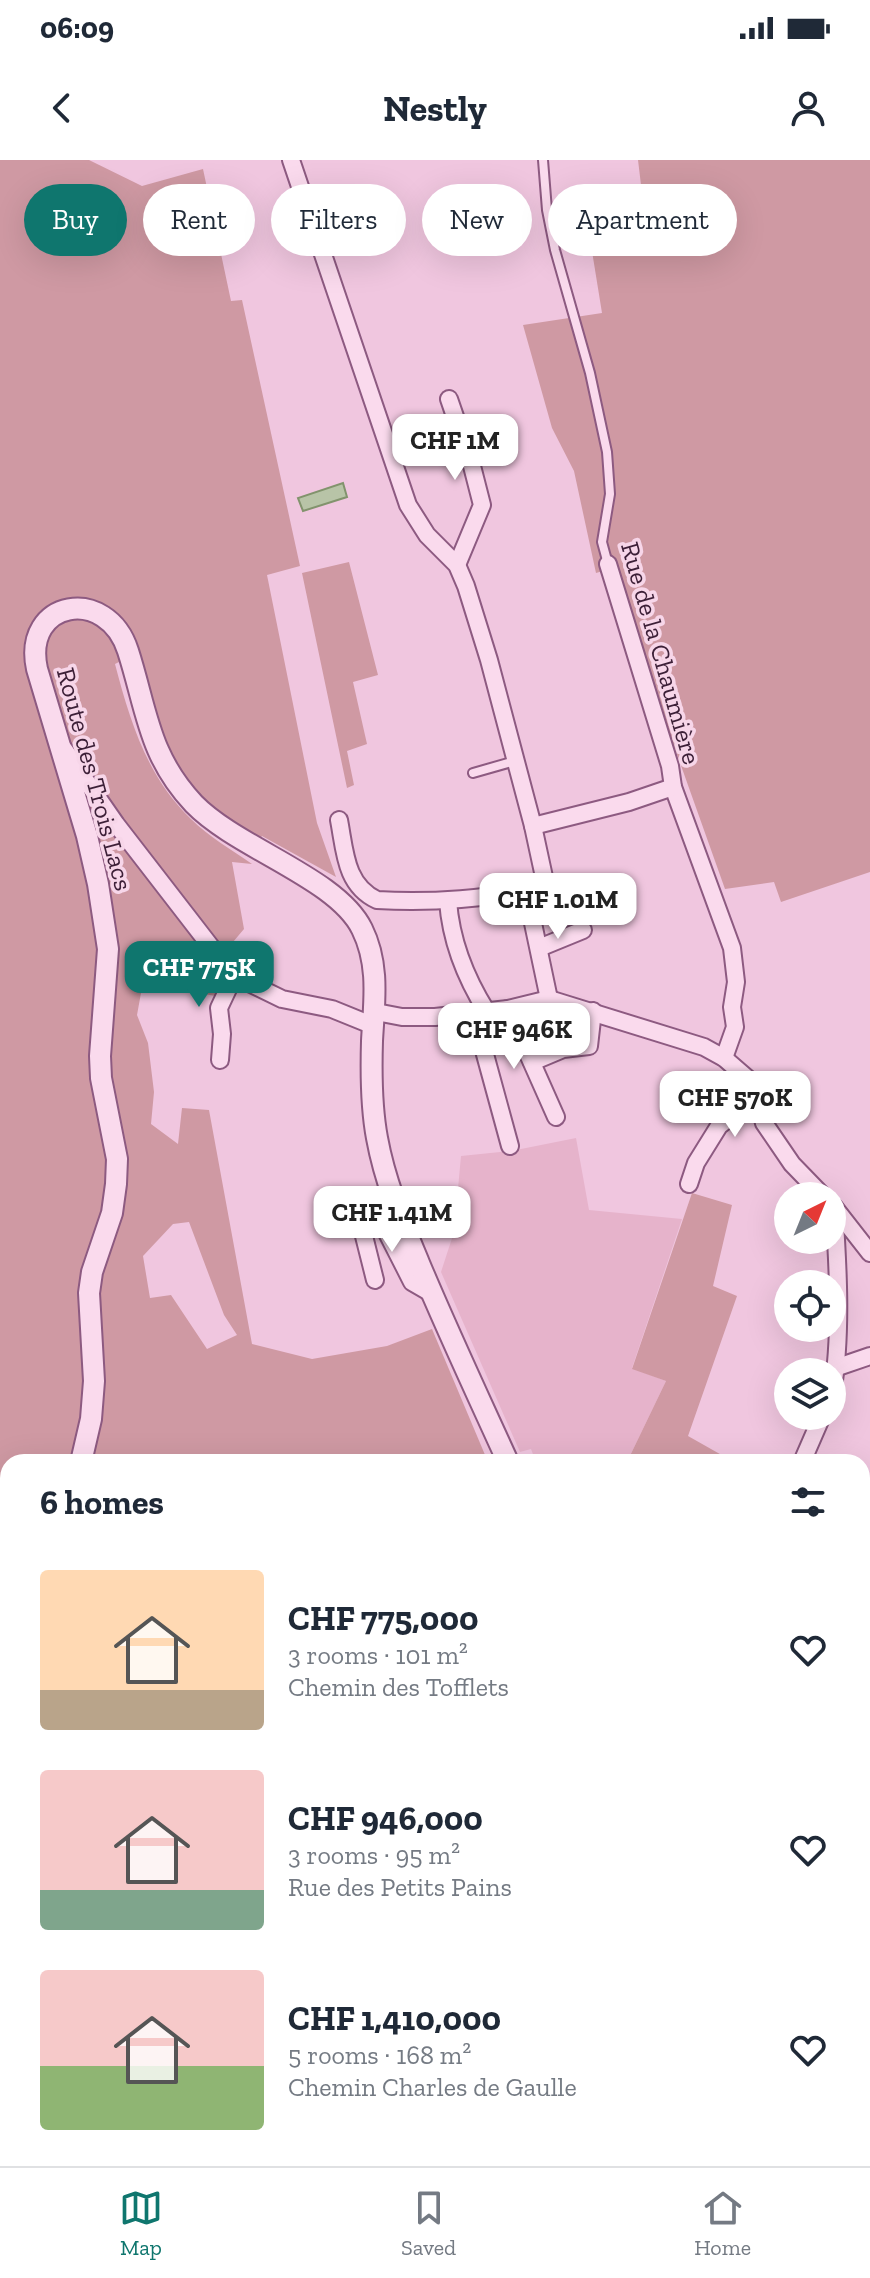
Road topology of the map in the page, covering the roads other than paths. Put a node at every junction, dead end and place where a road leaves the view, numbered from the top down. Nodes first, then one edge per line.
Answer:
1 (291, 160) edge
2 (543, 160) edge
3 (449, 399) dead end
4 (608, 564) joint
5 (457, 565) junction
6 (60, 745) junction
7 (515, 761) junction
8 (473, 773) dead end
9 (673, 787) junction
10 (339, 820) dead end
11 (533, 826) junction
12 (526, 890) junction
13 (448, 901) junction
14 (583, 930) dead end
15 (539, 948) junction
16 (235, 974) junction
17 (549, 999) junction
18 (508, 1009) junction
19 (593, 1011) junction
20 (481, 1013) junction
21 (375, 1019) junction
22 (724, 1058) junction
23 (220, 1060) dead end
24 (532, 1062) junction
25 (754, 1084) junction
26 (556, 1117) dead end
27 (510, 1146) dead end
28 (810, 1182) edge
29 (689, 1184) dead end
30 (846, 1223) edge
31 (870, 1253) edge
32 (836, 1254) edge
33 (375, 1280) dead end
34 (431, 1293) junction
35 (870, 1356) edge
36 (835, 1358) edge
37 (846, 1364) edge
38 (816, 1430) edge
39 (83, 1454) edge
40 (504, 1454) edge
41 (805, 1454) edge

1 - 5 street
2 - 4 lane, Rue de la Chaumière
3 - 5 street
4 - 9 street, Rue de la Chaumière
5 - 7 street
6 - 16 street
6 - 21 street, Route des Trois Lacs
6 - 39 street, Route des Trois Lacs
7 - 8 lane
7 - 11 street
9 - 11 street
9 - 22 street, Rue de la Chaumière
10 - 13 street
11 - 12 street
12 - 13 street
12 - 15 street
13 - 20 street
14 - 15 street
15 - 17 street
16 - 21 street
16 - 23 street
17 - 18 street
17 - 19 street
18 - 20 street
18 - 24 street
19 - 22 street
19 - 24 street
20 - 21 street
20 - 27 street
21 - 34 street
22 - 25 street
24 - 26 street
25 - 28 street
25 - 29 street
30 - 31 street
32 - 36 street
33 - 34 street
34 - 40 street
35 - 37 street
38 - 41 street

